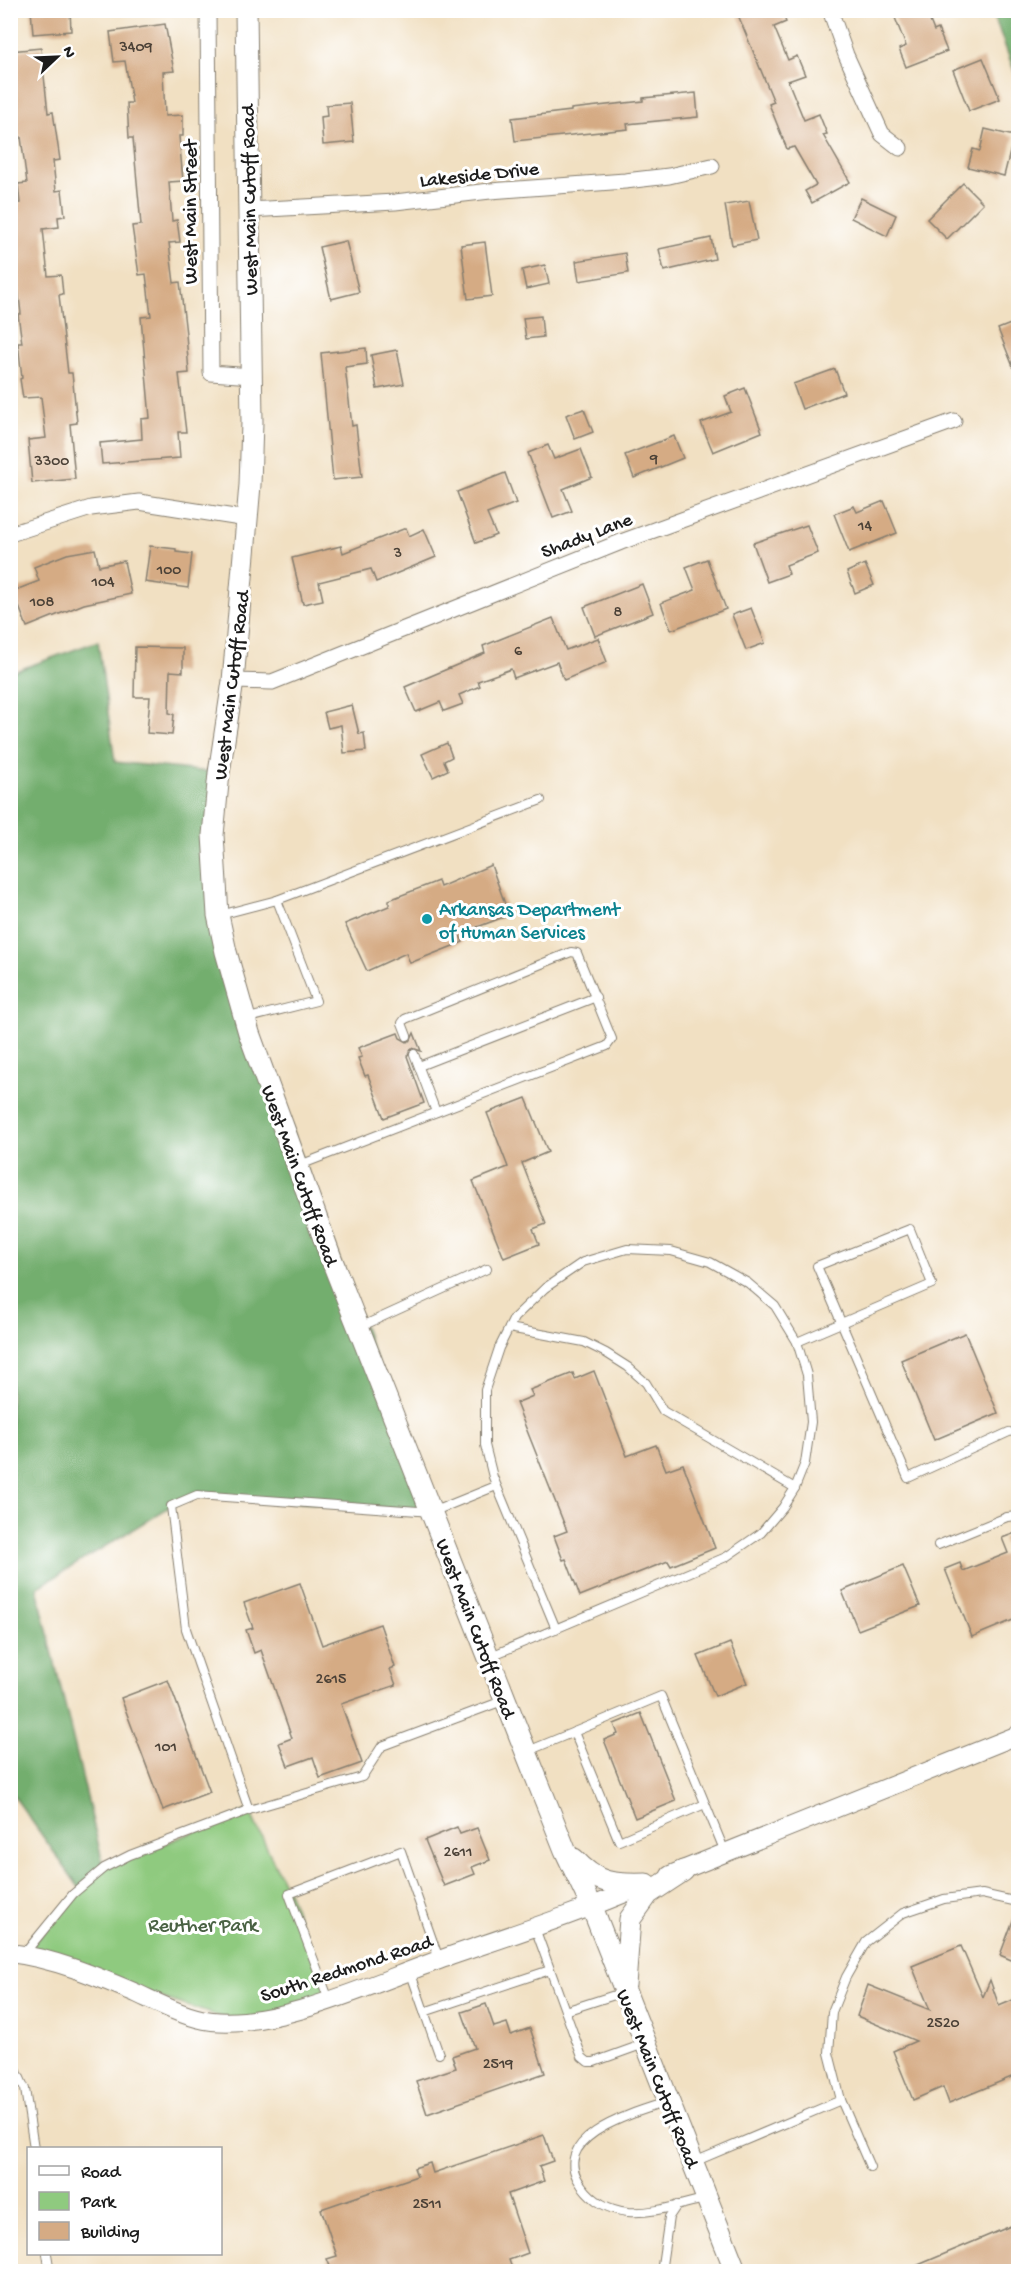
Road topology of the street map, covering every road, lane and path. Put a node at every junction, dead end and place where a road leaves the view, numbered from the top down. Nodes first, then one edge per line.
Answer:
1 (208, 10) edge
2 (246, 10) edge
3 (830, 10) edge
4 (900, 147) dead end
5 (712, 166) dead end
6 (249, 210) junction
7 (252, 376) junction
8 (954, 421) dead end
9 (247, 519) junction
10 (10, 534) edge
11 (233, 681) junction
12 (541, 800) dead end
13 (277, 900) junction
14 (218, 915) junction
15 (596, 997) junction
16 (245, 1019) junction
17 (407, 1036) dead end
18 (414, 1054) dead end
19 (419, 1066) junction
20 (436, 1112) junction
21 (298, 1166) junction
22 (487, 1269) dead end
23 (841, 1323) junction
24 (359, 1328) junction
25 (509, 1328) junction
26 (797, 1342) junction
27 (1009, 1432) dead end
28 (496, 1486) junction
29 (795, 1488) junction
30 (432, 1512) junction
31 (1018, 1516) edge
32 (938, 1545) dead end
33 (556, 1629) junction
34 (489, 1657) junction
35 (506, 1700) junction
36 (574, 1732) junction
37 (1018, 1735) edge
38 (526, 1752) junction
39 (705, 1804) junction
40 (249, 1810) junction
41 (565, 1850) junction
42 (725, 1853) junction
43 (682, 1871) junction
44 (646, 1884) junction
45 (1018, 1902) edge
46 (592, 1907) junction
47 (534, 1927) junction
48 (17, 1954) edge
49 (440, 1960) junction
50 (550, 1970) junction
51 (410, 1971) junction
52 (625, 1992) junction
53 (329, 2000) junction
54 (565, 2011) junction
55 (424, 2012) junction
56 (646, 2044) junction
57 (439, 2054) dead end
58 (10, 2056) edge
59 (841, 2100) junction
60 (668, 2101) junction
61 (34, 2147) edge
62 (693, 2162) junction
63 (870, 2167) dead end
64 (707, 2198) junction
65 (677, 2205) junction
66 (47, 2255) edge
67 (50, 2271) edge
68 (662, 2271) edge
69 (736, 2271) edge

1 - 7 street, West Main Street
2 - 6 main road, West Main Cutoff Road
3 - 4 street
5 - 6 street, Lakeside Drive
6 - 7 main road, West Main Cutoff Road
7 - 9 main road, West Main Cutoff Road
8 - 11 street, Shady Lane
9 - 10 street
9 - 11 main road, West Main Cutoff Road
11 - 14 main road, West Main Cutoff Road
12 - 13 lane
13 - 14 lane
13 - 16 lane
14 - 16 main road, West Main Cutoff Road
15 - 17 lane
15 - 19 lane
15 - 20 lane
16 - 21 main road, West Main Cutoff Road
18 - 19 lane
19 - 20 lane
20 - 21 lane
21 - 24 main road, West Main Cutoff Road
22 - 24 lane
23 - 23 lane
23 - 26 lane
23 - 27 lane
24 - 30 main road, West Main Cutoff Road
25 - 26 lane
25 - 28 lane
25 - 29 lane
26 - 29 lane
28 - 30 lane
28 - 33 lane
29 - 33 lane
30 - 34 main road, West Main Cutoff Road
30 - 40 lane
31 - 32 lane
33 - 34 lane
34 - 35 main road, West Main Cutoff Road
35 - 38 main road, West Main Cutoff Road
35 - 40 lane
36 - 38 lane
36 - 39 lane
36 - 39 lane
37 - 42 street, South Redmond Road
38 - 41 main road, West Main Cutoff Road
39 - 42 lane
40 - 48 lane
41 - 44 main road
41 - 46 main road, West Main Cutoff Road
42 - 43 street, South Redmond Road
43 - 44 street, South Redmond Road
43 - 52 main road
44 - 46 street, South Redmond Road
45 - 59 lane
46 - 47 street, South Redmond Road
46 - 52 main road, West Main Cutoff Road
47 - 49 street, South Redmond Road
47 - 50 lane
48 - 53 street, South Redmond Road
49 - 51 street, South Redmond Road
49 - 53 lane
50 - 54 lane
50 - 55 lane
51 - 53 street, South Redmond Road
51 - 55 lane
52 - 54 lane
52 - 56 main road, West Main Cutoff Road
54 - 56 lane
55 - 57 lane
56 - 60 main road, West Main Cutoff Road
58 - 61 lane
59 - 62 lane
59 - 63 lane
60 - 62 main road, West Main Cutoff Road
60 - 65 lane
62 - 64 main road, West Main Cutoff Road
64 - 65 lane
64 - 69 main road, West Main Cutoff Road
65 - 68 lane
66 - 67 lane

